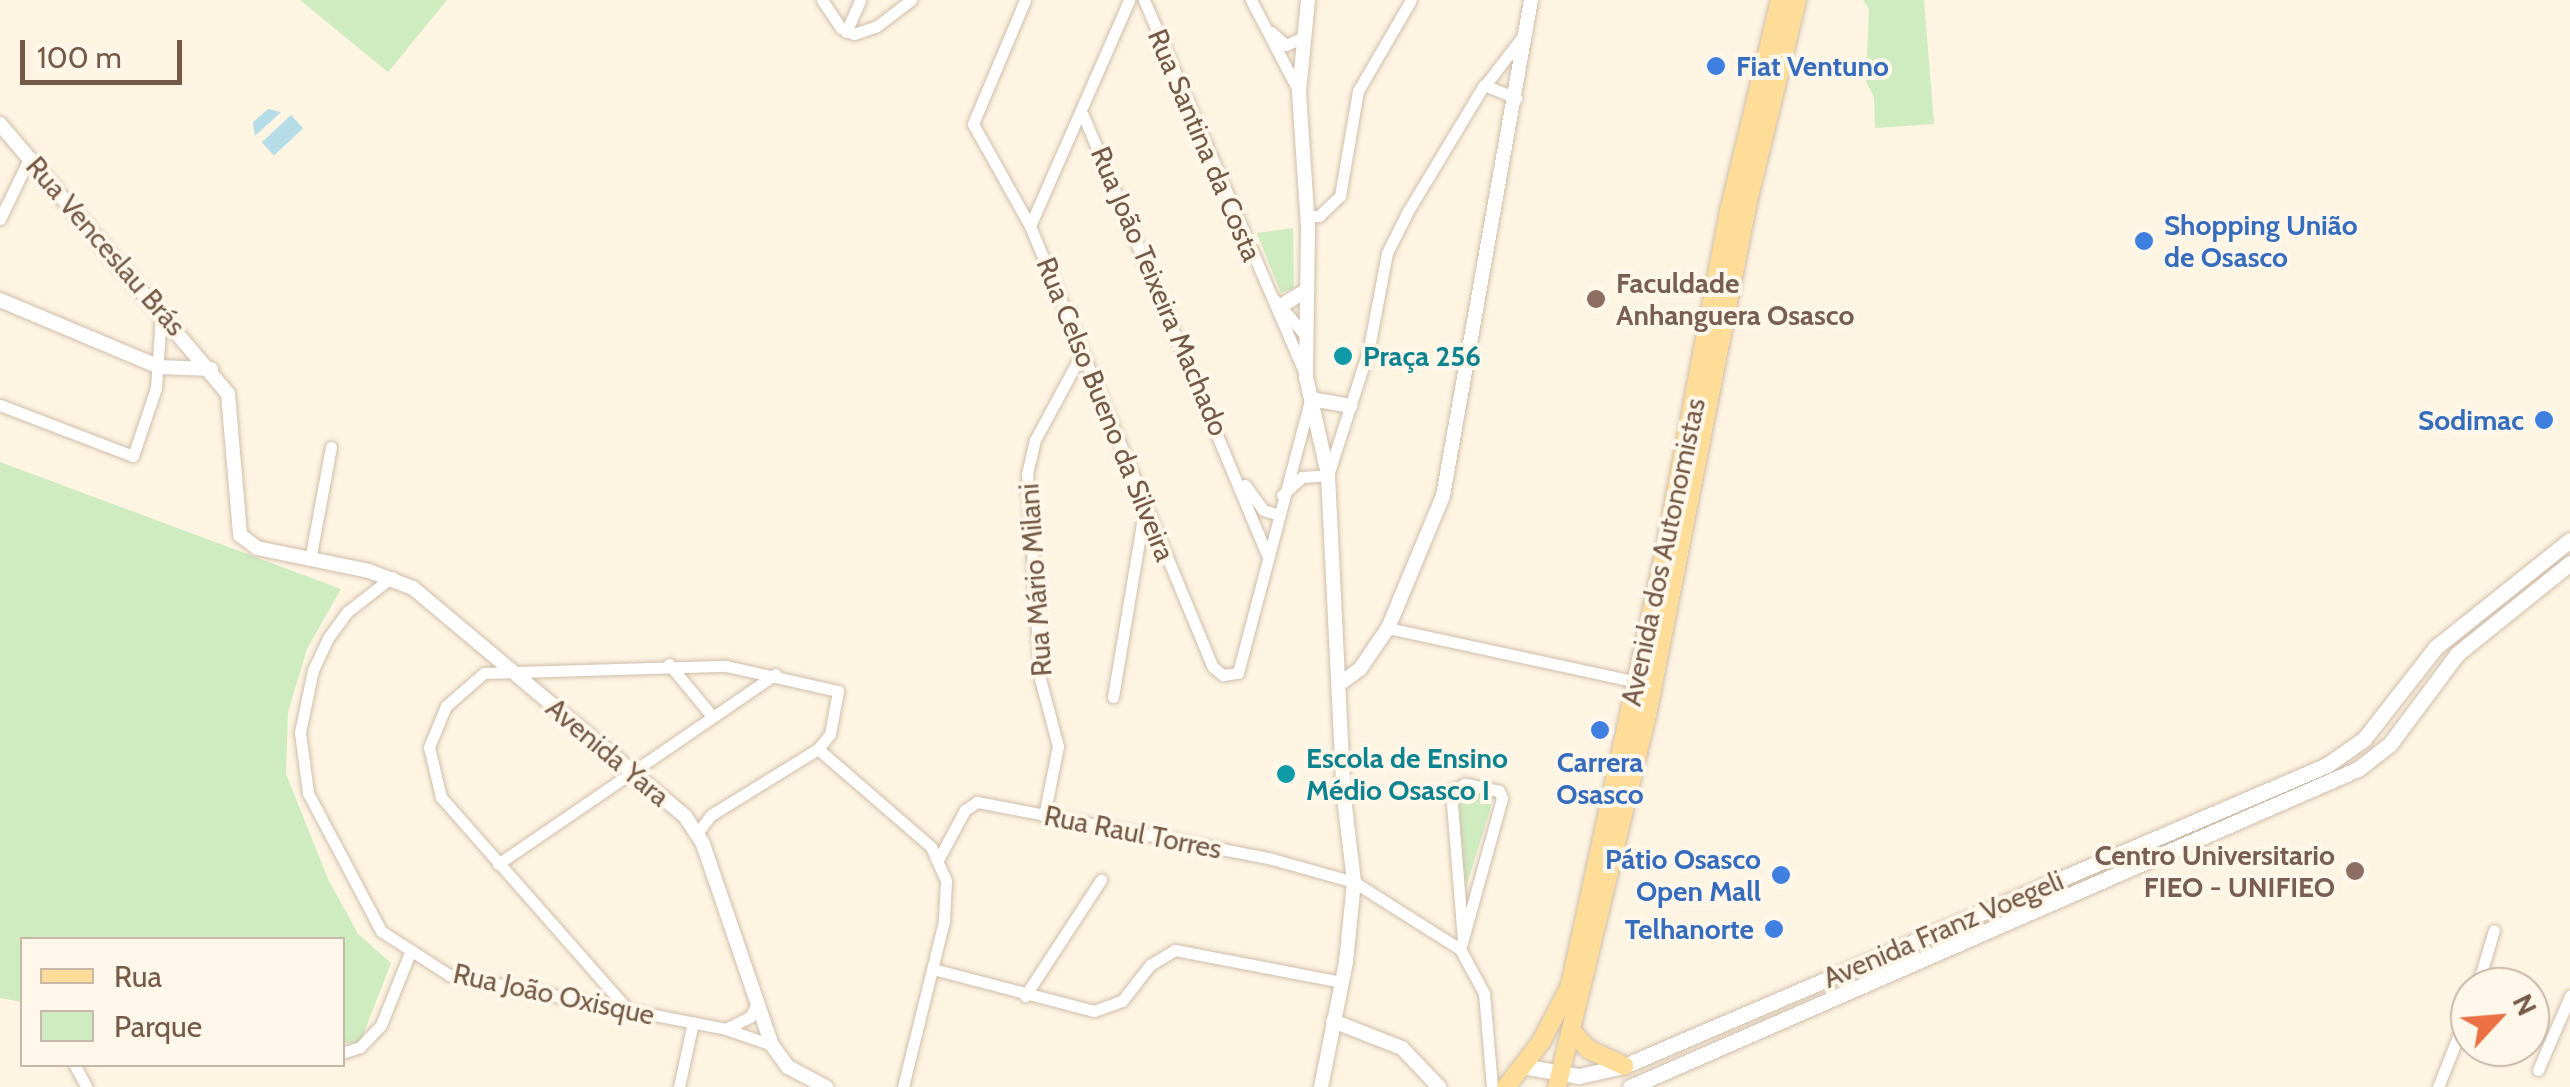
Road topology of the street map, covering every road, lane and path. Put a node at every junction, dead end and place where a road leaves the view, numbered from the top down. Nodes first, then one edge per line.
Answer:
1 (822, 0) edge
2 (860, 0) edge
3 (911, 0) edge
4 (1025, 0) edge
5 (1129, 0) edge
6 (1144, 0) edge
7 (1308, 0) edge
8 (1411, 0) edge
9 (1531, 0) edge
10 (1780, 0) edge
11 (1797, 0) edge
12 (1253, 4) edge
13 (846, 32) junction
14 (1526, 32) junction
15 (1302, 38) junction
16 (1486, 84) junction
17 (1299, 92) junction
18 (1516, 98) junction
19 (1083, 115) junction
20 (0, 124) edge
21 (30, 157) junction
22 (1306, 216) junction
23 (0, 220) edge
24 (1030, 226) junction
25 (1307, 290) junction
26 (1265, 291) junction
27 (0, 300) edge
28 (1282, 306) junction
29 (161, 309) junction
30 (1307, 342) junction
31 (1082, 353) junction
32 (159, 368) junction
33 (211, 370) junction
34 (1306, 377) junction
35 (1310, 400) junction
36 (0, 405) edge
37 (1350, 406) junction
38 (331, 447) dead end
39 (1292, 455) junction
40 (1235, 469) junction
41 (1328, 475) junction
42 (1302, 477) junction
43 (1280, 498) junction
44 (1145, 506) junction
45 (1276, 514) junction
46 (2570, 540) edge
47 (257, 548) joint
48 (1267, 554) junction
49 (310, 560) junction
50 (2570, 564) edge
51 (392, 578) junction
52 (2516, 582) junction
53 (2494, 624) junction
54 (1388, 628) junction
55 (669, 664) junction
56 (510, 670) junction
57 (775, 674) junction
58 (1342, 682) junction
59 (1636, 682) junction
60 (1113, 697) dead end
61 (712, 716) junction
62 (2369, 733) junction
63 (2395, 737) junction
64 (818, 748) junction
65 (2378, 755) junction
66 (631, 771) junction
67 (685, 816) junction
68 (712, 816) junction
69 (1044, 816) junction
70 (698, 832) junction
71 (939, 858) junction
72 (498, 864) junction
73 (1101, 880) dead end
74 (1354, 882) junction
75 (2494, 930) dead end
76 (1462, 944) junction
77 (409, 955) junction
78 (2484, 967) edge
79 (933, 969) junction
80 (1341, 982) junction
81 (1025, 996) junction
82 (2570, 996) edge
83 (758, 1002) junction
84 (629, 1011) junction
85 (1333, 1021) junction
86 (693, 1022) junction
87 (726, 1029) junction
88 (1575, 1034) junction
89 (1694, 1036) junction
90 (772, 1046) junction
91 (345, 1052) edge
92 (1702, 1056) junction
93 (2450, 1057) edge
94 (1522, 1066) junction
95 (1624, 1066) junction
96 (2538, 1070) dead end
97 (1559, 1081) edge
98 (679, 1087) edge
99 (826, 1087) edge
100 (903, 1087) edge
101 (1321, 1087) edge
102 (1439, 1087) edge
103 (1492, 1087) edge
104 (1506, 1087) edge
105 (1630, 1087) edge
106 (2438, 1087) edge

1 - 13 street
2 - 13 street
3 - 13 street
4 - 24 street, Rua Celso Bueno da Silveira
5 - 19 street
6 - 26 street, Rua Santina da Costa
7 - 15 street
8 - 22 street
9 - 14 street
10 - 59 main road, Avenida dos Autonomistas
11 - 88 main road, Avenida dos Autonomistas
12 - 15 street
12 - 17 street
14 - 16 street
14 - 18 street
15 - 17 street
16 - 18 street
16 - 37 street
17 - 22 street
18 - 54 street
19 - 24 street
19 - 40 street, Rua João Teixeira Machado
20 - 21 street, Rua Venceslau Brás
21 - 23 street
21 - 29 street, Rua Venceslau Brás
22 - 25 street
24 - 31 street, Rua Celso Bueno da Silveira
25 - 28 street
25 - 30 street
26 - 28 street, Rua Santina da Costa
26 - 34 street, Rua Santina da Costa
27 - 32 street
28 - 30 street, Rua Santina da Costa
29 - 32 street
29 - 33 street, Rua Venceslau Brás
30 - 34 street
31 - 44 street, Rua Celso Bueno da Silveira
31 - 69 street, Rua Mário Milani
32 - 33 street
32 - 36 street
33 - 47 street, Rua Venceslau Brás
34 - 35 street
35 - 37 street
35 - 39 street
35 - 41 street
37 - 41 street
38 - 49 street
39 - 42 street
39 - 43 street
40 - 45 street, Rua João Teixeira Machado
40 - 48 street, Rua João Teixeira Machado
41 - 42 street
41 - 58 street
42 - 43 street
43 - 45 street
44 - 48 street, Rua Celso Bueno da Silveira
44 - 60 street
45 - 48 street
46 - 52 main road, Avenida Franz Voegeli
47 - 49 street, Avenida Yara
49 - 51 street, Avenida Yara
50 - 53 main road, Avenida Franz Voegeli
51 - 56 street, Avenida Yara
51 - 77 street, Rua João Oxisque
52 - 53 main road
52 - 62 main road, Avenida Franz Voegeli
53 - 63 main road, Avenida Franz Voegeli
54 - 58 street
54 - 59 street
55 - 56 street
55 - 57 street
55 - 61 street
56 - 66 street, Avenida Yara
56 - 72 street
57 - 61 street
57 - 64 street
58 - 74 street
59 - 94 main road, Avenida dos Autonomistas
61 - 66 street
62 - 63 main road
62 - 65 main road
62 - 89 main road, Avenida Franz Voegeli
63 - 65 main road, Avenida Franz Voegeli
64 - 68 street
64 - 71 street
65 - 92 main road, Avenida Franz Voegeli
66 - 67 street, Avenida Yara
66 - 72 street
67 - 68 street
67 - 70 street, Avenida Yara
68 - 70 street
69 - 71 street, Rua Raul Torres
69 - 74 street, Rua Raul Torres
70 - 83 street, Avenida Yara
71 - 79 street
72 - 84 street
73 - 81 street
74 - 76 street, Rua Raul Torres
74 - 80 street
75 - 78 street
76 - 76 street
76 - 103 street
77 - 84 street, Rua João Oxisque
77 - 91 street
79 - 81 street
79 - 100 street
80 - 81 street
80 - 85 street
82 - 96 street
83 - 87 street
83 - 90 street, Avenida Yara
84 - 86 street, Rua João Oxisque
85 - 101 street
85 - 102 street
86 - 87 street, Rua João Oxisque
86 - 98 street
87 - 90 street, Rua João Oxisque
88 - 95 main road
88 - 97 main road, Avenida dos Autonomistas
89 - 92 main road
89 - 95 main road, Avenida Franz Voegeli
90 - 99 street
92 - 105 main road, Avenida Franz Voegeli
93 - 106 street
94 - 97 main road, Avenida Franz Voegeli
94 - 104 main road, Avenida dos Autonomistas
95 - 97 main road, Avenida Franz Voegeli

